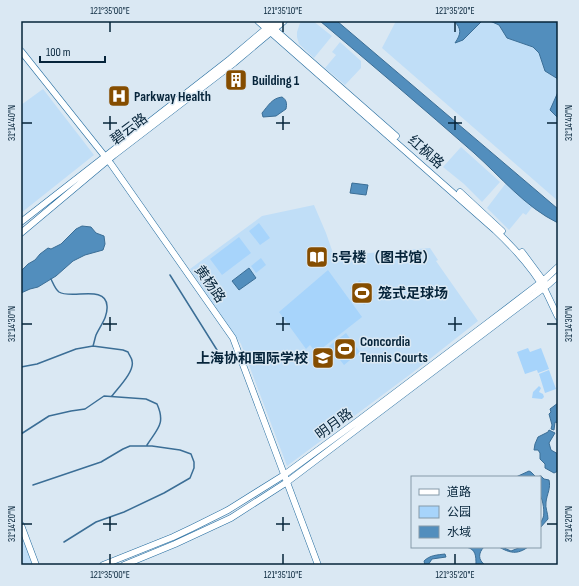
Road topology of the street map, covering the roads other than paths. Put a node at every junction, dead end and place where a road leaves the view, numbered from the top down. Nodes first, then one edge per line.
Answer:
1 (258, 21) edge
2 (284, 21) edge
3 (271, 26) edge
4 (21, 51) edge
5 (106, 158) junction
6 (21, 222) edge
7 (21, 233) edge
8 (558, 267) edge
9 (558, 276) edge
10 (543, 284) junction
11 (558, 309) edge
12 (558, 317) edge
13 (284, 475) junction
14 (287, 482) junction
15 (21, 525) edge
16 (36, 565) edge
17 (103, 565) edge
18 (124, 565) edge
19 (318, 565) edge

1 - 3 street, 红枫路
2 - 3 street, 碧云路
3 - 5 street, 碧云路
3 - 10 street, 红枫路
4 - 5 street, 黄杨路
5 - 6 street, 碧云路
5 - 7 street, 碧云路
5 - 13 street, 黄杨路
8 - 10 street, 明月路
9 - 10 street, 明月路
10 - 11 street, 红枫路
10 - 12 street, 红枫路
10 - 13 street, 明月路
10 - 14 street, 明月路
13 - 14 street, 黄杨路
13 - 17 street, 明月路
14 - 18 street, 明月路
14 - 19 street, 黄杨路
15 - 16 street

